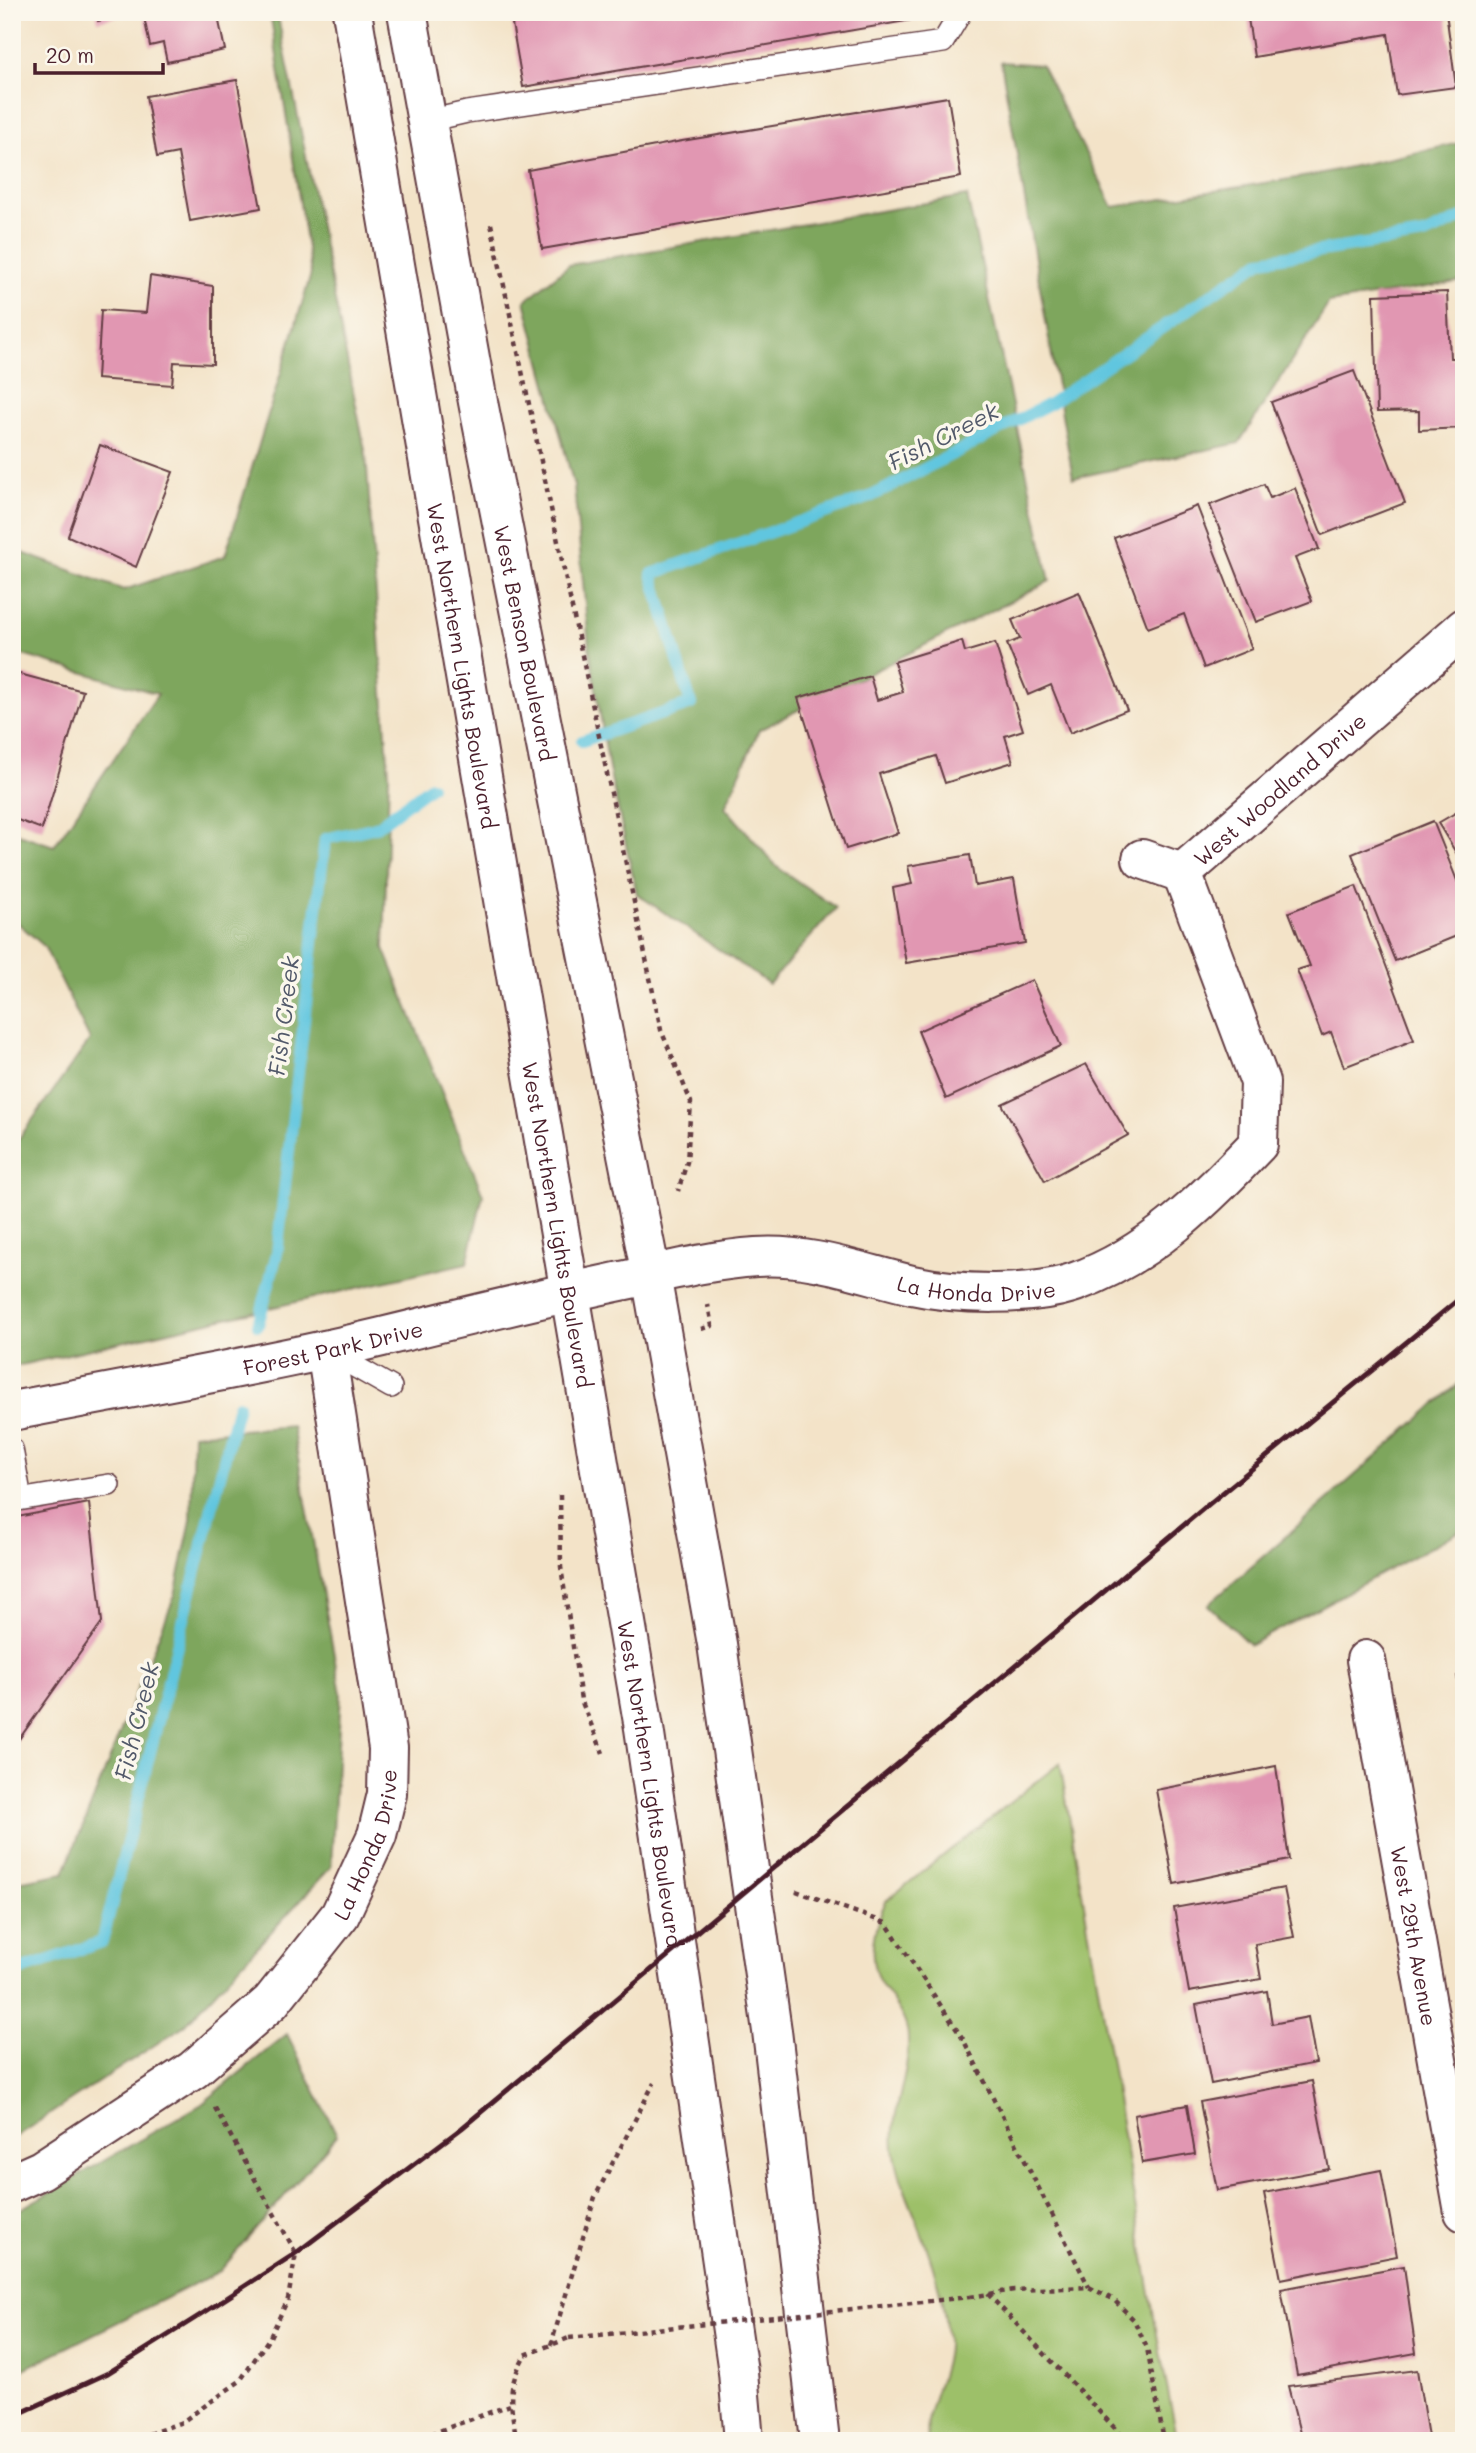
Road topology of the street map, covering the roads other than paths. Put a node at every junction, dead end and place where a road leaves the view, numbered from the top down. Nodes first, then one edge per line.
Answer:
1 (352, 12) edge
2 (407, 12) edge
3 (961, 12) edge
4 (428, 121) junction
5 (1464, 628) edge
6 (1142, 859) dead end
7 (1182, 873) junction
8 (1258, 1144) joint
9 (651, 1275) junction
10 (569, 1292) junction
11 (326, 1350) junction
12 (391, 1387) dead end
13 (12, 1411) edge
14 (12, 1449) edge
15 (109, 1485) dead end
16 (17, 1500) edge
17 (1366, 1660) dead end
18 (12, 2183) edge
19 (1464, 2212) edge
20 (744, 2441) edge
21 (820, 2441) edge

1 - 10 main road, West Northern Lights Boulevard
2 - 4 main road, West Benson Boulevard
3 - 4 lane
4 - 9 main road, West Benson Boulevard
5 - 7 main road, West Woodland Drive
6 - 7 main road
7 - 8 main road, West Woodland Drive
8 - 9 main road, La Honda Drive
9 - 10 main road, Forest Park Drive
9 - 21 main road
10 - 11 main road, Forest Park Drive
10 - 20 main road, West Northern Lights Boulevard
11 - 12 lane
11 - 13 main road, Forest Park Drive
11 - 18 main road, La Honda Drive
14 - 16 lane
15 - 16 lane
17 - 19 main road, West 29th Avenue

